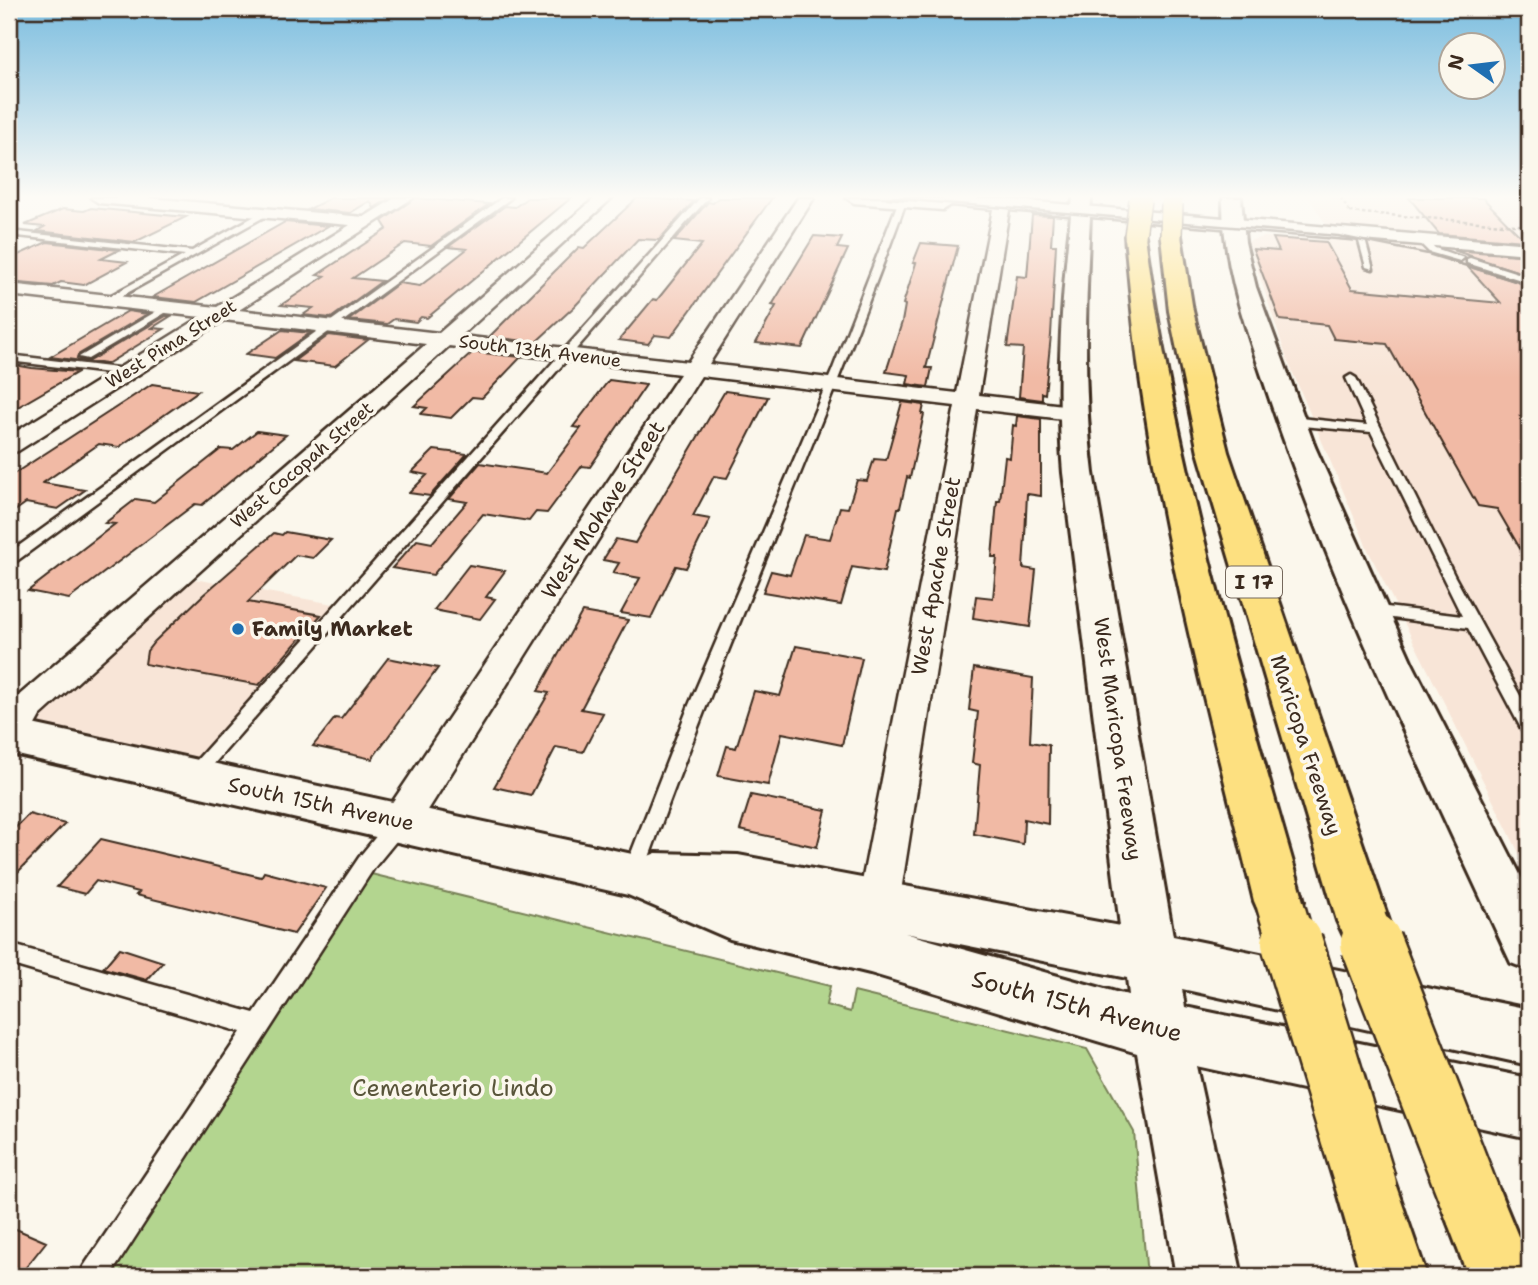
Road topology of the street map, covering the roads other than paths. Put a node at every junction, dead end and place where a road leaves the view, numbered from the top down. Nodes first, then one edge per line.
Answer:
1 (183, 258) edge
2 (309, 258) edge
3 (425, 258) edge
4 (536, 258) edge
5 (650, 258) edge
6 (767, 258) edge
7 (880, 258) edge
8 (995, 258) edge
9 (1077, 258) edge
10 (1137, 258) edge
11 (1177, 258) edge
12 (1242, 258) edge
13 (1367, 258) edge
14 (1458, 258) edge
15 (1370, 267) dead end
16 (1521, 276) dead end
17 (9, 289) edge
18 (109, 300) junction
19 (170, 307) junction
20 (221, 313) junction
21 (332, 326) junction
22 (443, 340) junction
23 (563, 354) junction
24 (84, 357) dead end
25 (9, 358) edge
26 (695, 369) junction
27 (126, 372) junction
28 (1351, 378) dead end
29 (830, 385) junction
30 (967, 401) junction
31 (1072, 413) junction
32 (1290, 421) junction
33 (1375, 429) junction
34 (9, 445) edge
35 (9, 560) edge
36 (1370, 610) junction
37 (1472, 623) junction
38 (1529, 727) edge
39 (10, 737) edge
40 (193, 776) junction
41 (400, 822) junction
42 (633, 874) junction
43 (874, 927) junction
44 (1529, 945) edge
45 (9, 954) edge
46 (1150, 957) junction
47 (259, 1027) junction
48 (1162, 1030) junction
49 (1529, 1037) edge
50 (1529, 1108) edge
51 (94, 1276) edge
52 (1209, 1276) edge
53 (1394, 1276) edge
54 (1500, 1276) edge

1 - 18 lane
2 - 20 street, West Pima Street
3 - 21 lane
4 - 22 street, West Cocopah Street
5 - 23 lane
6 - 26 street, West Mohave Street
7 - 29 lane
8 - 30 street, West Apache Street
9 - 31 main road, West Maricopa Freeway
10 - 53 highway, I 17, bridge
11 - 54 highway, Maricopa Freeway / I 17, bridge
12 - 32 main road
13 - 15 lane
14 - 16 lane
17 - 18 street, South 13th Avenue
18 - 19 street, South 13th Avenue
19 - 20 street, South 13th Avenue
19 - 24 lane
20 - 21 street, South 13th Avenue
20 - 27 street, West Pima Street
21 - 22 street, South 13th Avenue
21 - 35 lane
22 - 23 street, South 13th Avenue
22 - 39 street, West Cocopah Street
23 - 26 street, South 13th Avenue
23 - 40 lane
25 - 27 lane
26 - 29 street, South 13th Avenue
26 - 41 street, West Mohave Street
27 - 34 street, West Pima Street
28 - 33 lane
29 - 30 street, South 13th Avenue
29 - 42 lane
30 - 31 street, South 13th Avenue
30 - 43 street, West Apache Street
31 - 46 main road, West Maricopa Freeway
32 - 33 lane
32 - 36 main road
33 - 37 lane
36 - 37 lane
36 - 44 main road
37 - 38 lane
39 - 40 main road, South 15th Avenue
40 - 41 main road, South 15th Avenue
41 - 42 main road, South 15th Avenue
41 - 47 lane
42 - 43 main road, South 15th Avenue
43 - 46 main road, South 15th Avenue
43 - 48 main road, South 15th Avenue
45 - 47 lane
46 - 48 main road, West Maricopa Freeway
46 - 49 main road, South 15th Avenue
47 - 51 lane
48 - 50 main road, South 15th Avenue
48 - 52 main road, West Maricopa Freeway

